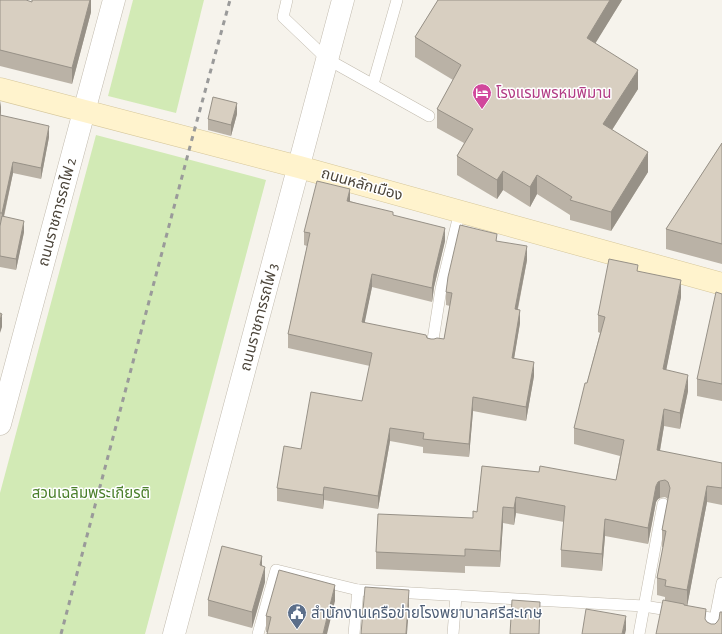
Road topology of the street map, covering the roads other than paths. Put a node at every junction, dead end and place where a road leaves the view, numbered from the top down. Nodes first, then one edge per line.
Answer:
1 (114, 0) edge
2 (287, 0) edge
3 (343, 0) edge
4 (397, 0) edge
5 (327, 59) junction
6 (373, 84) junction
7 (0, 89) edge
8 (84, 111) junction
9 (429, 116) dead end
10 (299, 167) junction
11 (460, 212) junction
12 (722, 284) edge
13 (432, 346) edge
14 (0, 424) edge
15 (663, 504) dead end
16 (722, 583) edge
17 (358, 590) junction
18 (456, 596) junction
19 (644, 606) junction
20 (719, 619) edge
21 (174, 634) edge
22 (258, 634) edge
23 (354, 634) edge
24 (453, 634) edge
25 (639, 634) edge
26 (712, 634) edge

1 - 8 street, ถนนราชการรถไฟ 2
2 - 5 lane
3 - 5 street, ถนนราชการรถไฟ 3
4 - 6 lane
5 - 6 lane
5 - 10 street, ถนนราชการรถไฟ 3
6 - 9 lane
7 - 8 street, ถนนหลักเมือง
8 - 10 street, ถนนหลักเมือง
8 - 14 street, ถนนราชการรถไฟ 2
10 - 11 street, ถนนหลักเมือง
10 - 21 street, ถนนราชการรถไฟ 3
11 - 12 street, ถนนหลักเมือง
11 - 13 lane
15 - 19 lane
16 - 20 lane
17 - 18 lane
17 - 22 lane
17 - 23 lane
18 - 19 lane
18 - 24 lane
19 - 20 lane
19 - 25 lane
20 - 26 lane

